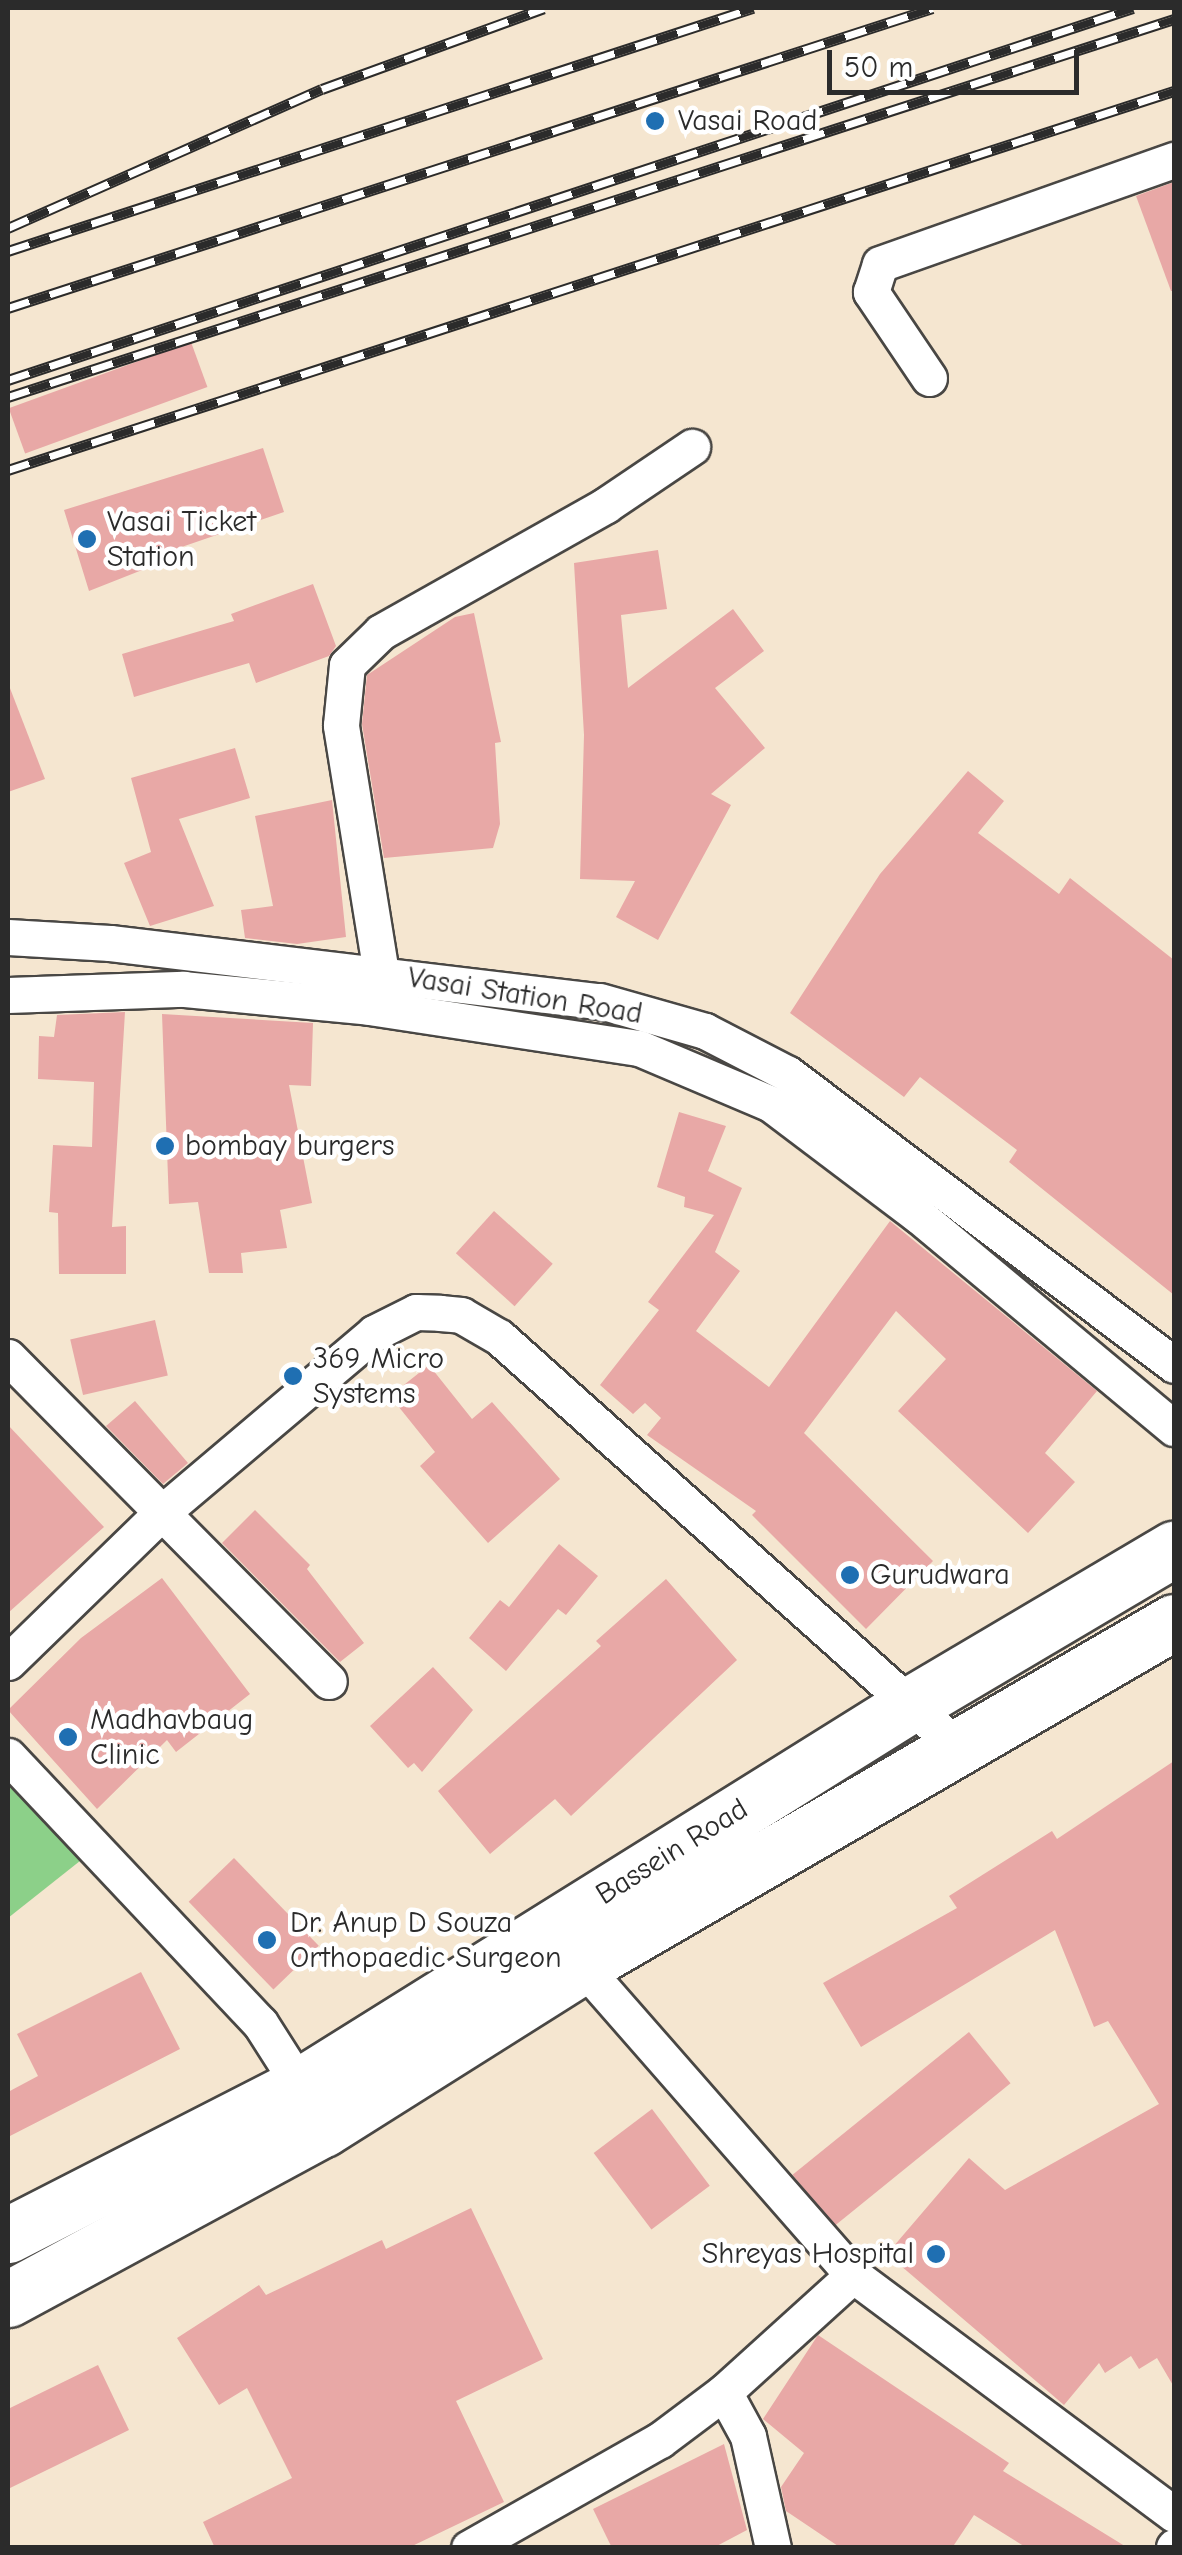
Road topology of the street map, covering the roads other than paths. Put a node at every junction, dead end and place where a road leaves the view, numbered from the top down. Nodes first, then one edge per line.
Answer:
1 (1174, 160) edge
2 (929, 378) dead end
3 (692, 447) dead end
4 (8, 938) edge
5 (381, 973) junction
6 (8, 995) edge
7 (8, 1357) edge
8 (1174, 1366) edge
9 (1174, 1428) edge
10 (159, 1515) junction
11 (1174, 1549) edge
12 (1174, 1622) edge
13 (8, 1662) edge
14 (329, 1681) dead end
15 (908, 1706) junction
16 (962, 1751) junction
17 (8, 1756) edge
18 (566, 1947) junction
19 (312, 2107) junction
20 (8, 2235) edge
21 (853, 2276) junction
22 (8, 2299) edge
23 (724, 2392) junction
24 (1174, 2514) edge
25 (468, 2548) edge
26 (773, 2548) edge

1 - 2 street
3 - 5 street
4 - 5 street, Vasai Station Road
5 - 8 street, Vasai Station Road
6 - 9 street
7 - 10 street
10 - 13 street
10 - 14 street
10 - 15 street
11 - 15 main road, Bassein Road
12 - 16 main road, Bassein Road
15 - 16 street
15 - 18 main road, Bassein Road
16 - 18 main road, Bassein Road
17 - 19 street
18 - 19 main road, Bassein Road
18 - 21 street
19 - 20 main road, Bassein Road
19 - 22 main road, Bassein Road
21 - 23 street
21 - 24 street
23 - 25 street
23 - 26 street

